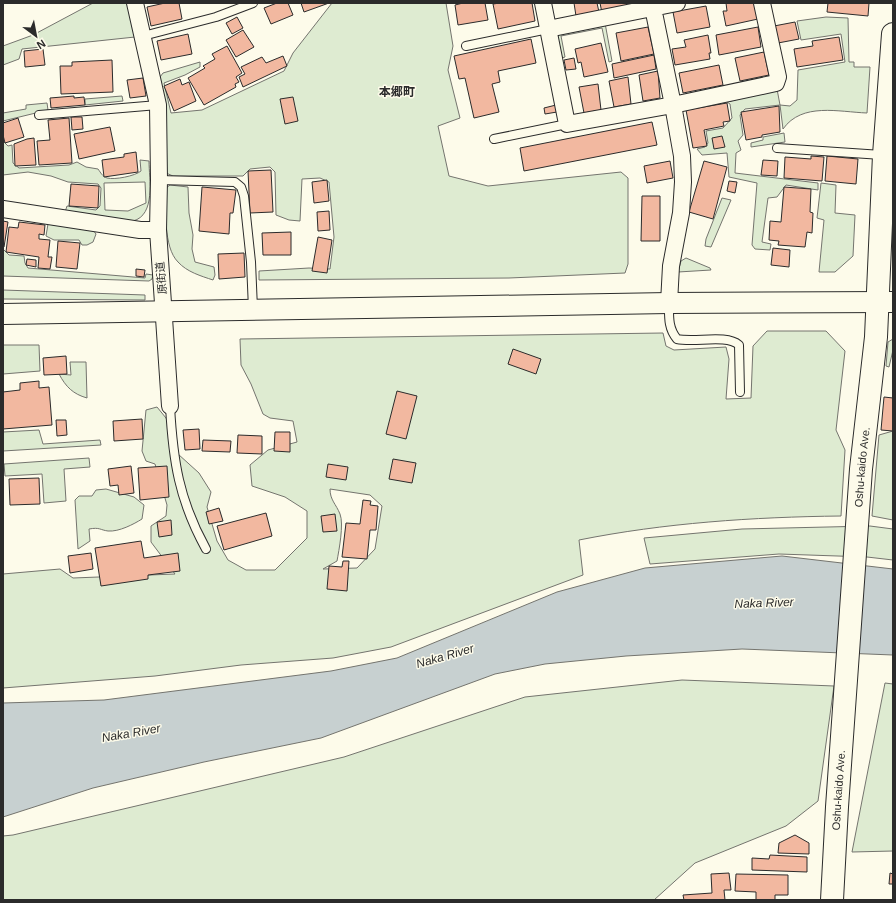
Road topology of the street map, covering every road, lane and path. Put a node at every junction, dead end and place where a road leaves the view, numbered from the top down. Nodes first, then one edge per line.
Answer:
1 (135, 3) edge
2 (253, 3) edge
3 (543, 3) edge
4 (677, 3) edge
5 (762, 3) edge
6 (652, 6) edge
7 (548, 29) junction
8 (893, 34) edge
9 (142, 36) junction
10 (466, 46) dead end
11 (158, 105) junction
12 (673, 105) junction
13 (39, 115) dead end
14 (567, 124) junction
15 (494, 139) dead end
16 (778, 148) dead end
17 (884, 155) junction
18 (159, 180) junction
19 (3, 208) edge
20 (158, 230) junction
21 (886, 302) edge
22 (669, 303) junction
23 (253, 309) junction
24 (164, 310) junction
25 (3, 314) edge
26 (740, 392) dead end
27 (170, 406) joint
28 (206, 549) dead end
29 (832, 900) edge

1 - 9 street, 原街道
2 - 9 lane
3 - 7 street
4 - 6 street
5 - 12 street
6 - 7 street
6 - 12 street
7 - 10 lane
7 - 14 street
8 - 17 main road, Oshu-kaido Ave.
9 - 11 street, 原街道
11 - 13 lane
11 - 18 street, 原街道
12 - 14 street
12 - 22 street
14 - 15 lane
16 - 17 lane
17 - 21 main road, Oshu-kaido Ave.
18 - 20 street, 原街道
18 - 23 lane
19 - 20 street
20 - 24 street, 原街道
21 - 22 street
21 - 29 main road, Oshu-kaido Ave.
22 - 23 street
22 - 26 lane
23 - 24 street
24 - 25 street
24 - 27 street, 原街道
27 - 28 lane, 原街道

